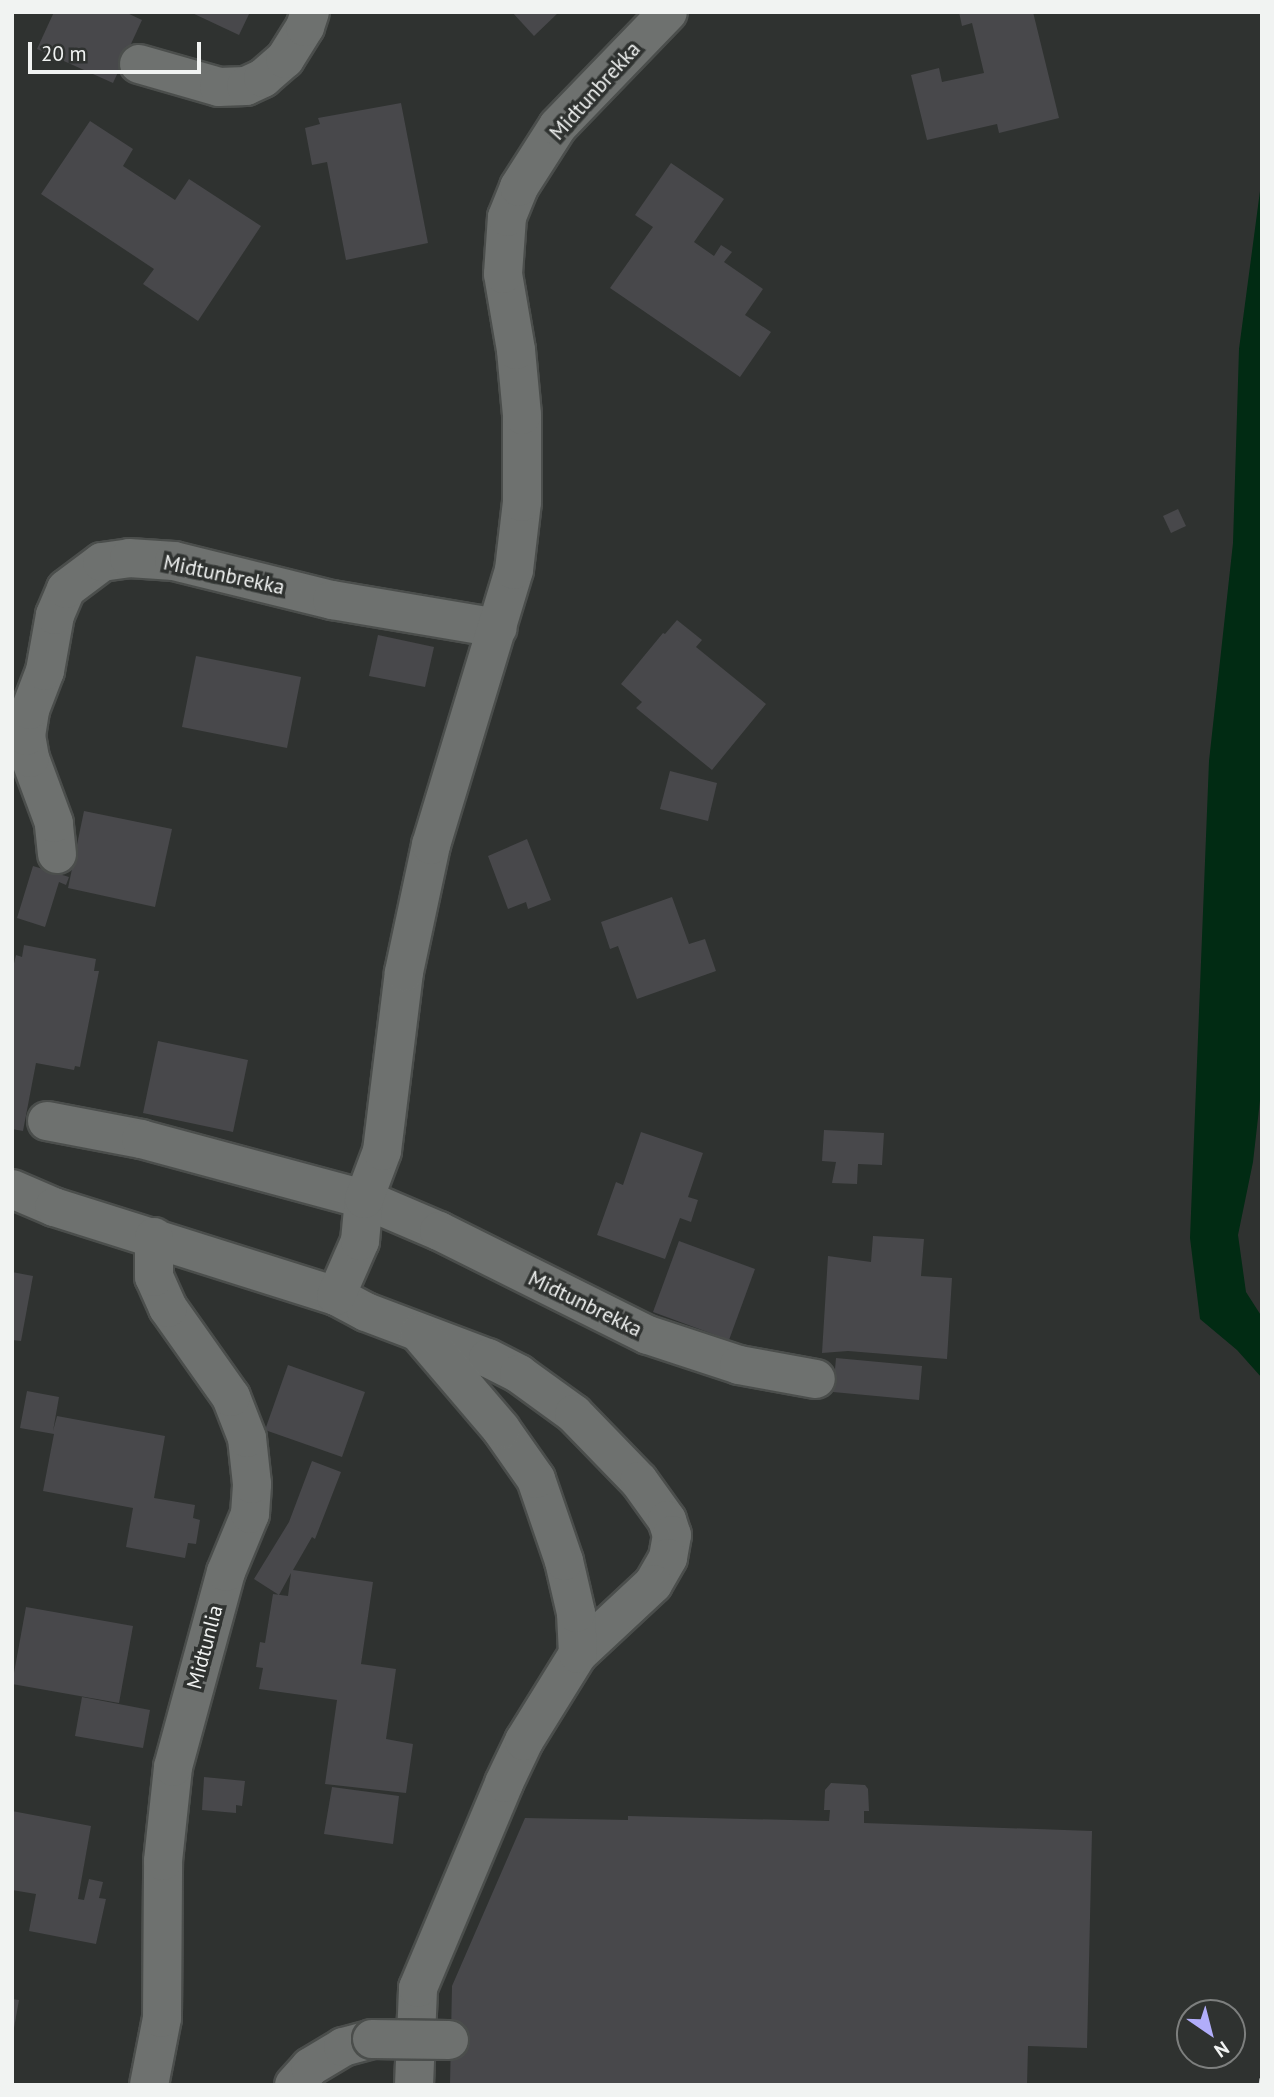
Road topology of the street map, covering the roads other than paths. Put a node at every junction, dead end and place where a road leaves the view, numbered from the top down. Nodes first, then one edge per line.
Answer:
1 (310, 12) edge
2 (668, 12) edge
3 (139, 64) dead end
4 (498, 628) junction
5 (57, 854) dead end
6 (47, 1121) dead end
7 (12, 1189) edge
8 (364, 1199) junction
9 (155, 1237) junction
10 (336, 1296) junction
11 (415, 1329) junction
12 (816, 1379) dead end
13 (578, 1654) junction
14 (449, 2040) dead end
15 (149, 2085) edge
16 (294, 2085) edge
17 (414, 2085) edge

1 - 3 street
2 - 4 street, Midtunbrekka
4 - 5 street, Midtunbrekka
4 - 8 street, Midtunbrekka
6 - 8 street, Midtunbrekka
7 - 9 street
8 - 10 street, Midtunbrekka
8 - 12 street, Midtunbrekka
9 - 10 street
9 - 15 street, Midtunlia
10 - 11 street
11 - 13 street
11 - 13 street
13 - 17 street
14 - 16 street, bridge

